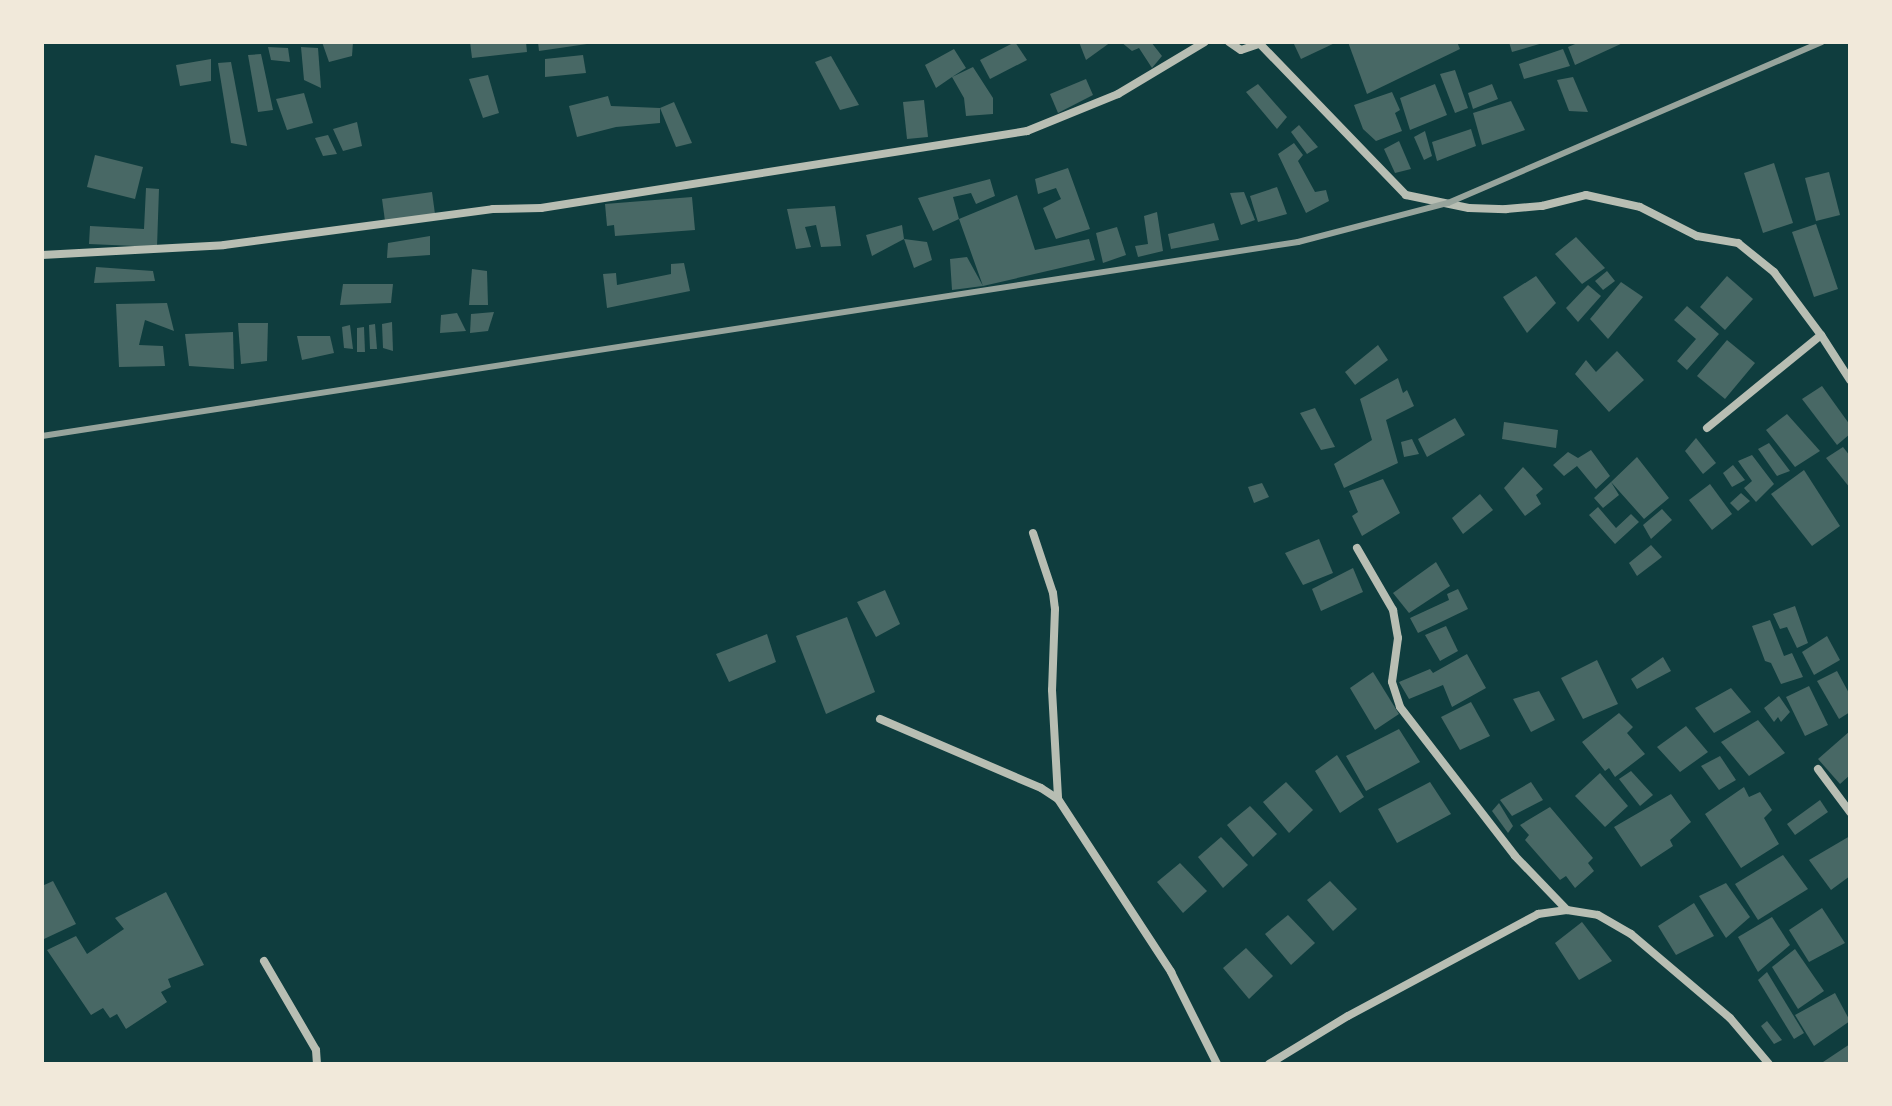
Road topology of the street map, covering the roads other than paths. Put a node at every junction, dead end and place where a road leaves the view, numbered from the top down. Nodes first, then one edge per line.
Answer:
1 (1205, 42) edge
2 (1229, 42) edge
3 (1262, 43) edge
4 (42, 255) edge
5 (1821, 335) junction
6 (1850, 380) edge
7 (1707, 428) dead end
8 (1033, 533) dead end
9 (1357, 548) dead end
10 (880, 719) dead end
11 (1818, 769) dead end
12 (1058, 799) junction
13 (1850, 812) edge
14 (1567, 910) junction
15 (264, 961) dead end
16 (317, 1064) edge
17 (1217, 1064) edge
18 (1269, 1064) edge
19 (1769, 1064) edge

1 - 4 street
2 - 3 street
3 - 5 street
5 - 6 street
5 - 7 street
8 - 12 street
9 - 14 street
10 - 12 street
11 - 13 street
12 - 17 street
14 - 18 street
14 - 19 street
15 - 16 street

